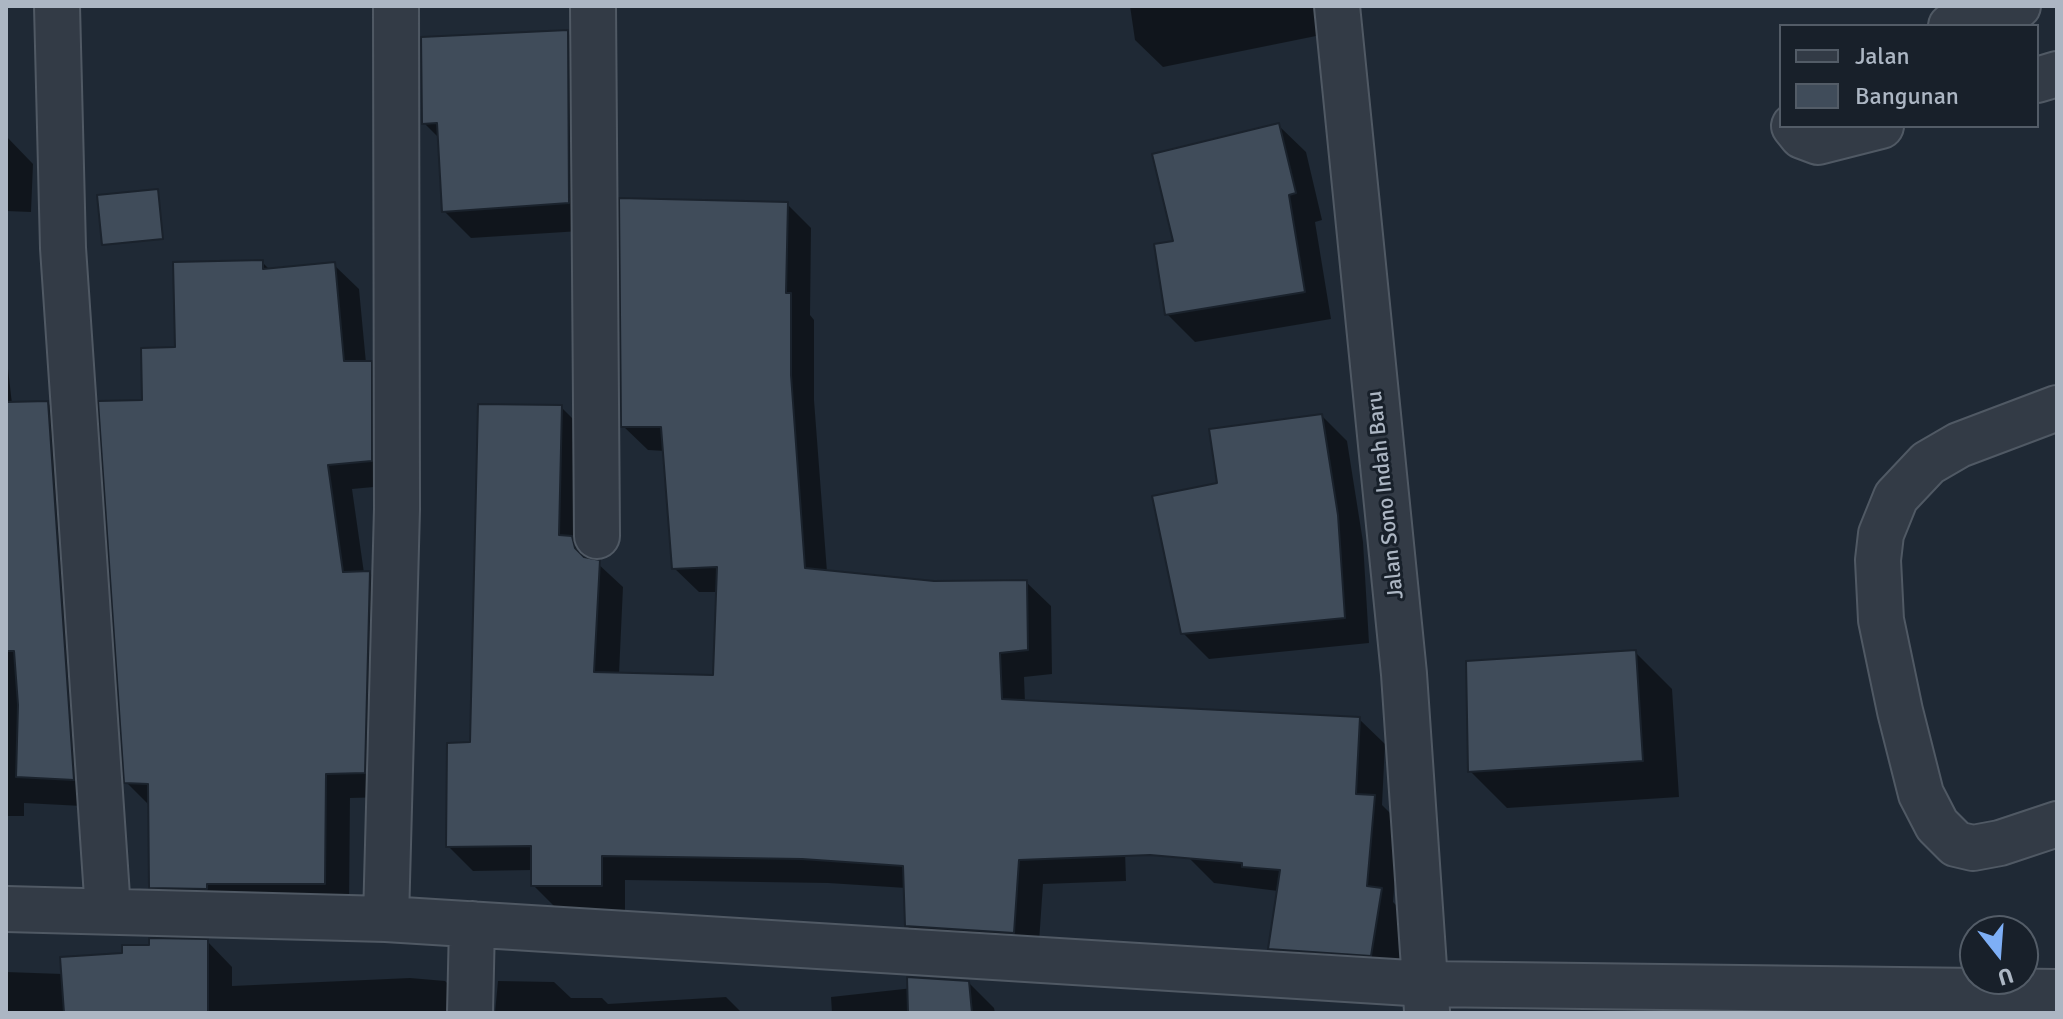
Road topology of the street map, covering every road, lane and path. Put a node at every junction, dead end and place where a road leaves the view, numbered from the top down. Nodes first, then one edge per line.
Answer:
1 (57, 6) edge
2 (396, 6) edge
3 (593, 6) edge
4 (1337, 6) edge
5 (2018, 6) edge
6 (1958, 24) edge
7 (1796, 128) edge
8 (1873, 128) edge
9 (2057, 408) edge
10 (597, 536) dead end
11 (2057, 824) edge
12 (6, 909) edge
13 (108, 911) junction
14 (386, 919) junction
15 (472, 924) junction
16 (2057, 992) edge
17 (1426, 998) edge
18 (470, 1013) edge

1 - 13 street
2 - 14 street
3 - 10 street
4 - 17 street, Jalan Sono Indah Baru
5 - 6 street
7 - 8 street
9 - 11 street
12 - 13 street
13 - 14 street
14 - 15 street
15 - 17 street
15 - 18 street
16 - 17 street

